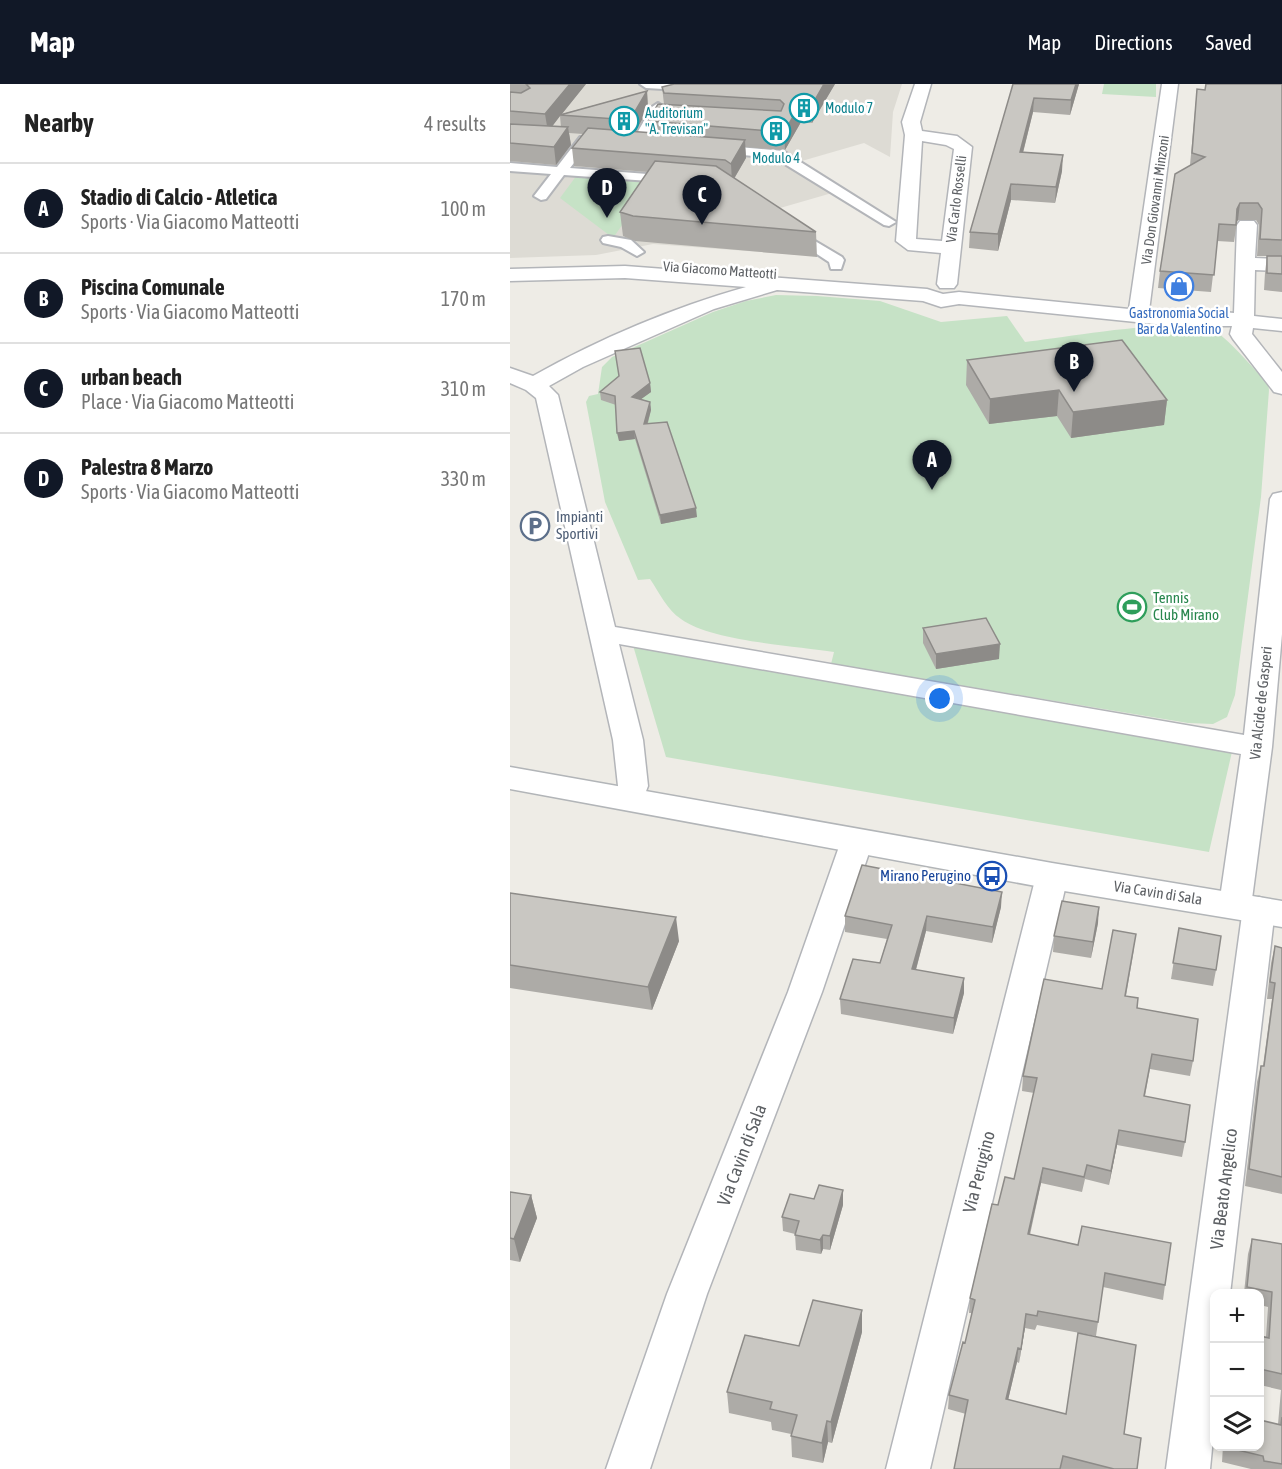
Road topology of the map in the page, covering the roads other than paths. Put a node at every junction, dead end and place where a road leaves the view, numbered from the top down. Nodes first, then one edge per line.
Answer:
1 (646, 84) edge
2 (923, 84) edge
3 (1170, 84) edge
4 (712, 88) edge
5 (659, 112) edge
6 (725, 133) edge
7 (914, 135) junction
8 (564, 138) edge
9 (585, 140) junction
10 (510, 167) edge
11 (561, 171) junction
12 (686, 181) edge
13 (541, 196) dead end
14 (889, 222) dead end
15 (782, 225) edge
16 (1247, 225) dead end
17 (608, 240) dead end
18 (950, 247) junction
19 (637, 252) dead end
20 (1245, 263) junction
21 (1282, 265) edge
22 (836, 266) dead end
23 (510, 268) edge
24 (681, 274) junction
25 (510, 275) edge
26 (790, 283) junction
27 (945, 291) junction
28 (707, 306) junction
29 (1140, 312) junction
30 (1242, 321) junction
31 (1282, 325) edge
32 (510, 375) edge
33 (534, 385) junction
34 (1282, 387) edge
35 (1282, 499) edge
36 (603, 633) junction
37 (1257, 747) junction
38 (510, 778) edge
39 (629, 800) junction
40 (857, 841) junction
41 (1052, 876) junction
42 (1259, 909) edge
43 (628, 1469) edge
44 (908, 1469) edge
45 (1188, 1469) edge

1 - 4 street
2 - 7 street
3 - 29 street, Via Don Giovanni Minzoni
5 - 9 street
6 - 14 street
7 - 18 street
7 - 18 street, Via Carlo Rosselli
8 - 9 street
9 - 11 street
10 - 11 street
11 - 12 street
11 - 13 street
15 - 22 street
16 - 20 street
17 - 19 street
18 - 27 street, Via Carlo Rosselli
20 - 21 street
20 - 30 street
23 - 27 street, Via Giacomo Matteotti
24 - 25 street, Via Giacomo Matteotti
24 - 26 street, Via Giacomo Matteotti
24 - 28 street
26 - 27 street, Via Giacomo Matteotti
26 - 28 street
27 - 29 street, Via Giacomo Matteotti
28 - 33 street
29 - 30 street, Via Giacomo Matteotti
30 - 31 street, Via Giacomo Matteotti
30 - 34 street
32 - 33 street
33 - 36 street
35 - 37 street, Via Alcide de Gasperi
36 - 37 street
36 - 39 street
37 - 42 street, Via Alcide de Gasperi
38 - 39 main road, Via Cavin di Sala
39 - 40 main road, Via Cavin di Sala
40 - 41 main road, Via Cavin di Sala
40 - 43 street, Via Cavin di Sala
41 - 42 main road, Via Cavin di Sala
41 - 44 street, Via Perugino
42 - 45 street, Via Beato Angelico

